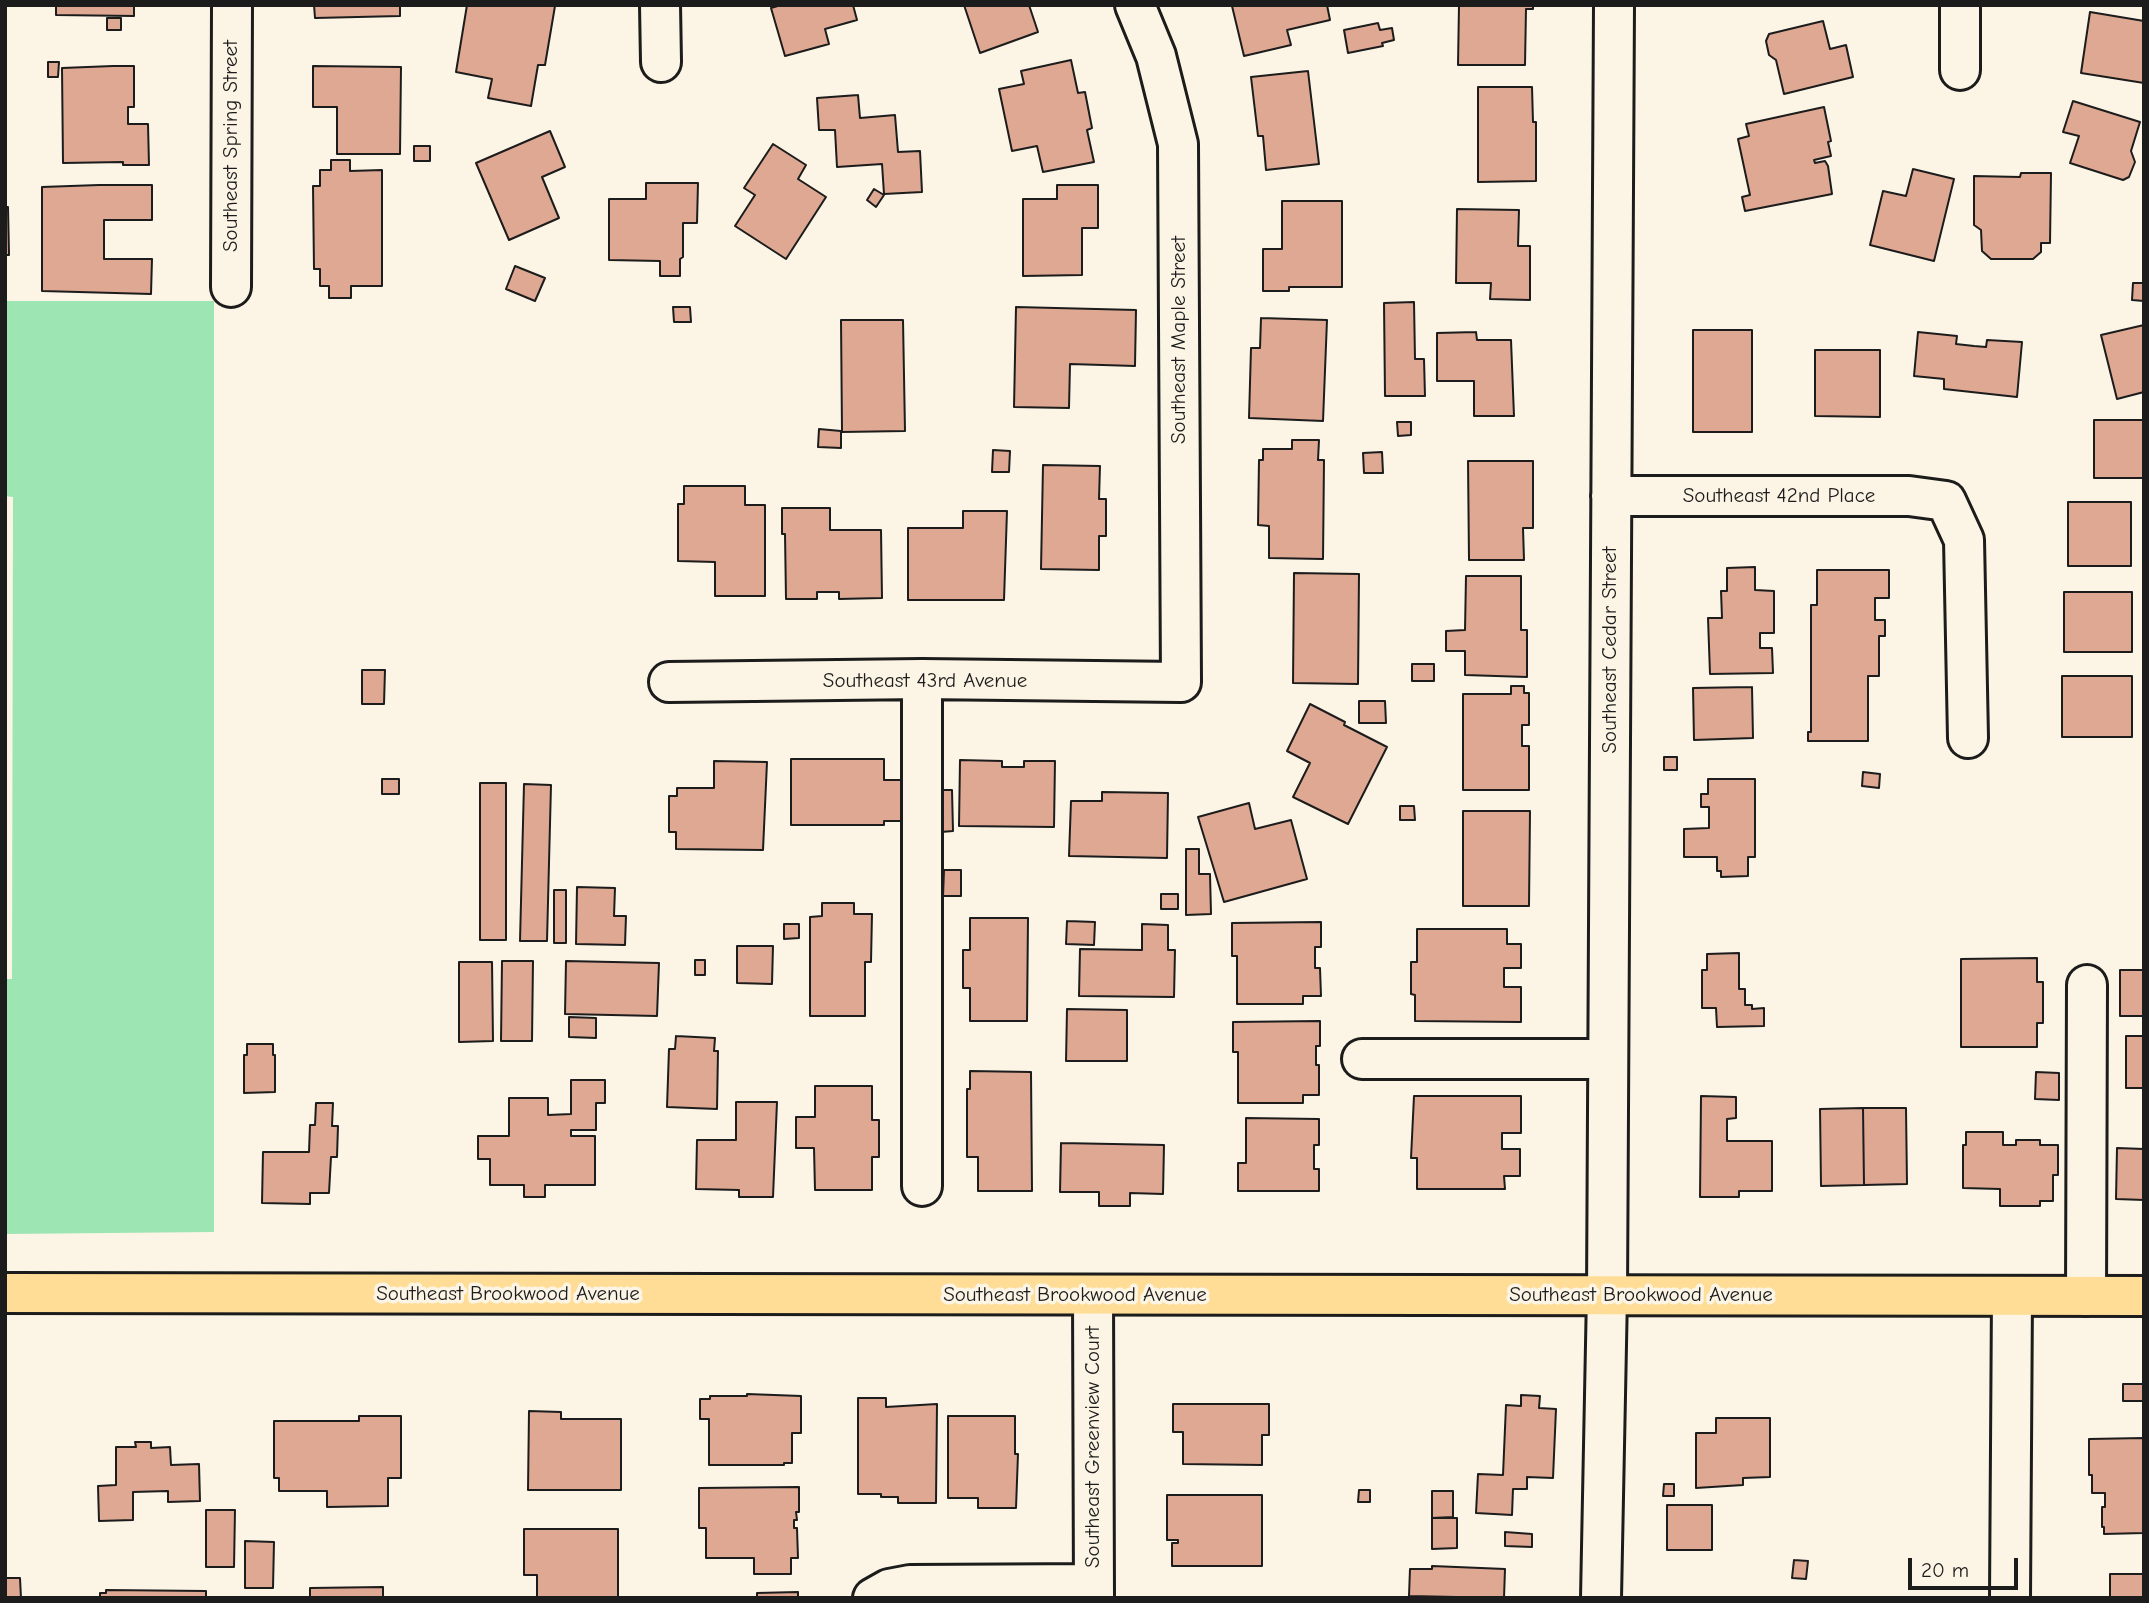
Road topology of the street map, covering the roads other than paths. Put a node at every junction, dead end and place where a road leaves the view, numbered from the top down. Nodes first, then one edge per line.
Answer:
1 (232, 5) edge
2 (660, 5) edge
3 (1135, 5) edge
4 (1614, 5) edge
5 (1960, 5) edge
6 (661, 62) dead end
7 (1960, 70) dead end
8 (231, 287) dead end
9 (1611, 496) junction
10 (922, 679) junction
11 (669, 682) dead end
12 (1181, 682) joint
13 (1968, 738) dead end
14 (2087, 985) dead end
15 (1363, 1059) dead end
16 (1608, 1059) junction
17 (922, 1186) dead end
18 (5, 1293) edge
19 (1607, 1294) junction
20 (1093, 1296) junction
21 (2012, 1296) junction
22 (2086, 1296) junction
23 (2144, 1296) edge
24 (1094, 1591) edge
25 (873, 1598) edge
26 (1601, 1598) edge
27 (2010, 1598) edge

1 - 8 street, Southeast Spring Street
2 - 6 street
3 - 12 street, Southeast Maple Street
4 - 9 street, Southeast Cedar Street
5 - 7 street
9 - 13 street, Southeast 42nd Place
9 - 16 street, Southeast Cedar Street
10 - 11 street, Southeast 43rd Avenue
10 - 12 street, Southeast 43rd Avenue
10 - 17 street
14 - 22 street
15 - 16 street
16 - 19 street, Southeast Cedar Street
18 - 20 main road, Southeast Brookwood Avenue
19 - 20 main road, Southeast Brookwood Avenue
19 - 21 main road, Southeast Brookwood Avenue
19 - 26 street, Southeast Cedar Street
20 - 24 street, Southeast Greenview Court
21 - 22 main road, Southeast Brookwood Avenue
21 - 27 street
22 - 23 main road, Southeast Brookwood Avenue
24 - 25 street

